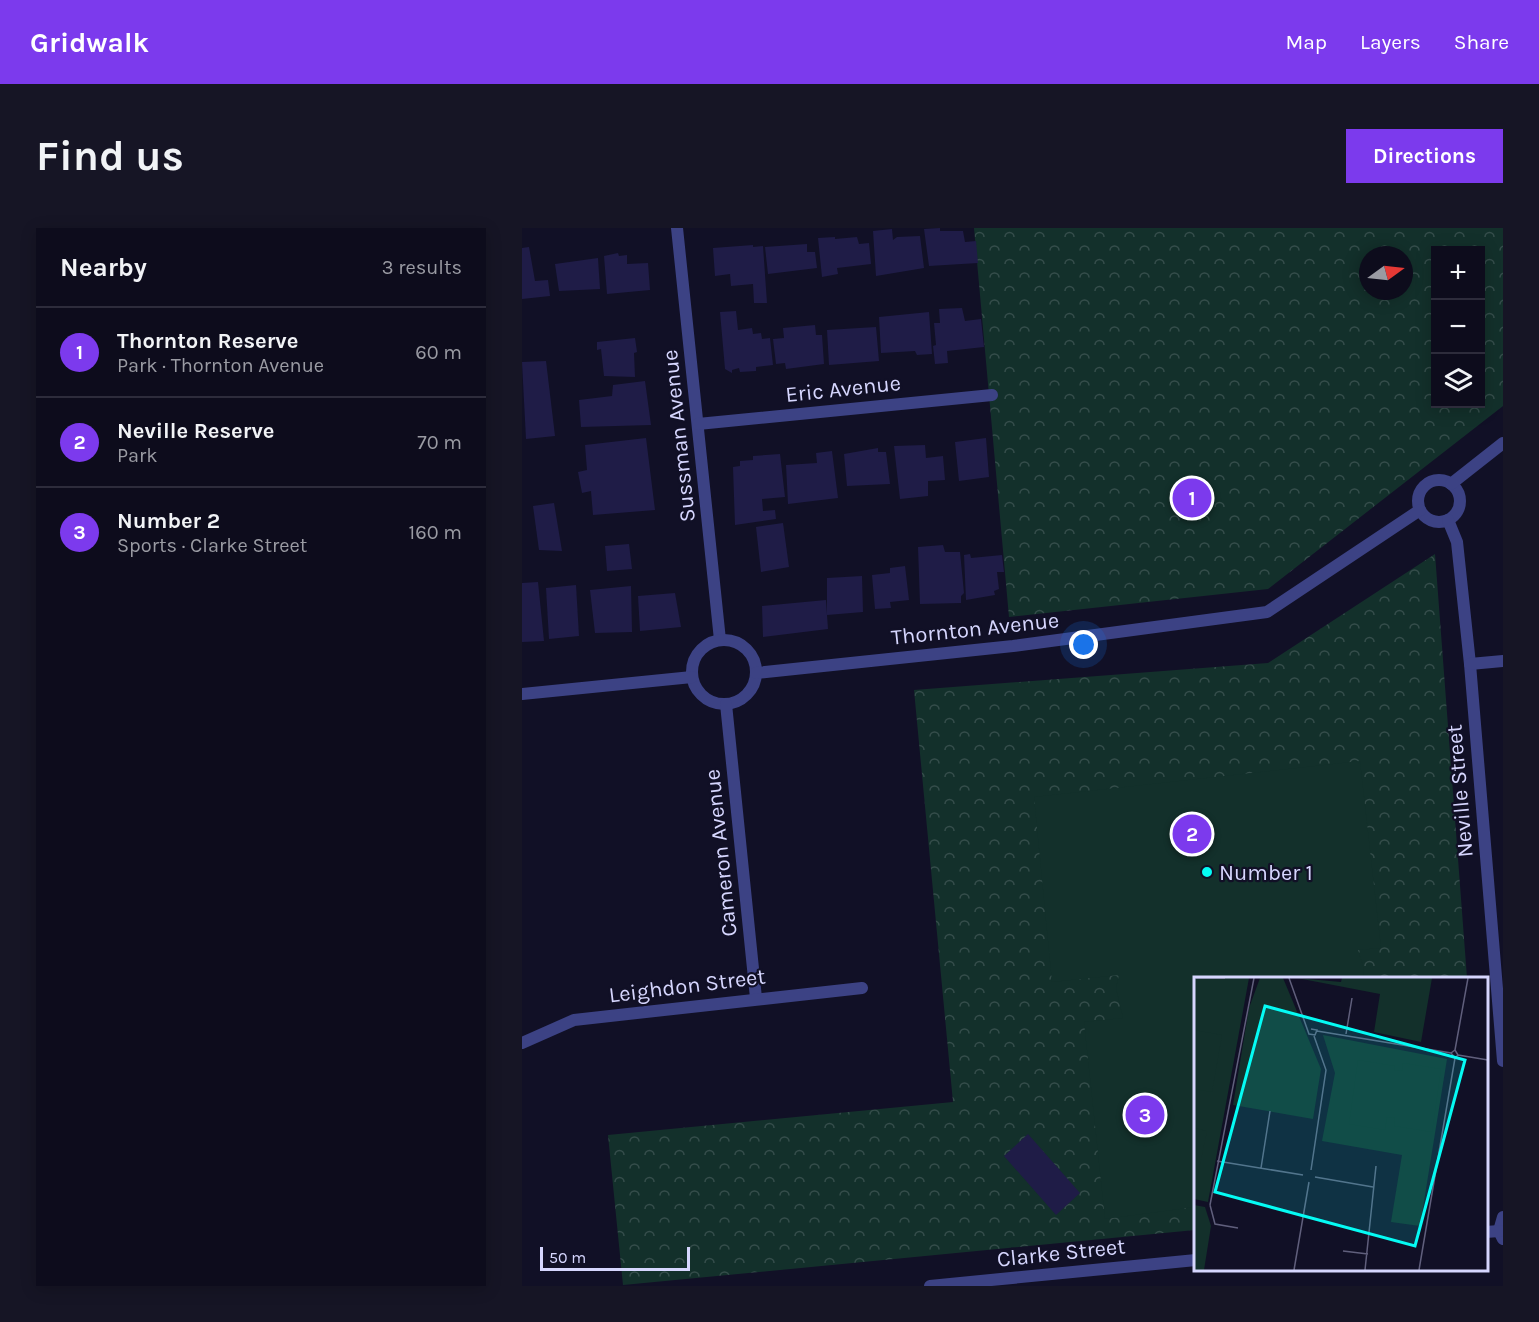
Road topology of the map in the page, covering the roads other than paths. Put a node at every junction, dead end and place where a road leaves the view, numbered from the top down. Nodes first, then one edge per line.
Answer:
1 (677, 228) edge
2 (992, 394) dead end
3 (698, 424) junction
4 (1503, 443) edge
5 (1451, 484) junction
6 (1420, 510) junction
7 (1448, 520) junction
8 (720, 640) junction
9 (1503, 661) edge
10 (1470, 664) junction
11 (756, 673) junction
12 (692, 677) junction
13 (522, 694) edge
14 (726, 704) junction
15 (862, 988) dead end
16 (756, 998) junction
17 (522, 1043) edge
18 (1503, 1061) edge
19 (1503, 1217) edge
20 (1496, 1234) edge
21 (1194, 1260) edge
22 (930, 1286) edge

1 - 3 street, Sussman Avenue
2 - 3 street, Eric Avenue
3 - 8 street, Sussman Avenue
4 - 5 street
5 - 6 street
5 - 7 street
6 - 7 street
6 - 11 street, Thornton Avenue
7 - 10 street, Neville Street
8 - 11 street
8 - 12 street
9 - 10 street
10 - 18 street, Neville Street
11 - 14 street
12 - 13 street
12 - 14 street
14 - 16 street, Cameron Avenue
15 - 16 street, Leighdon Street
16 - 17 street, Leighdon Street
19 - 20 street
21 - 22 street, Clarke Street

